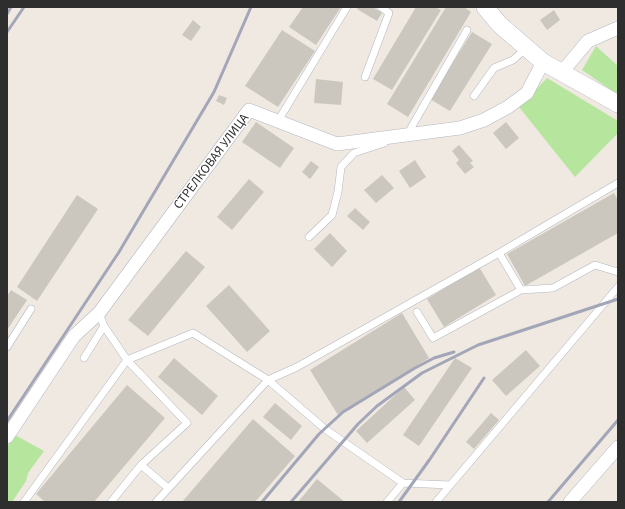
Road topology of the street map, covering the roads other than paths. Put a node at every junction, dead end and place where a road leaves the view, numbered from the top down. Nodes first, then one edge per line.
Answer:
1 (347, 7) edge
2 (381, 7) edge
3 (485, 7) edge
4 (618, 28) edge
5 (467, 30) dead end
6 (526, 48) junction
7 (543, 62) junction
8 (562, 72) junction
9 (365, 76) dead end
10 (474, 96) dead end
11 (618, 104) edge
12 (278, 121) junction
13 (402, 135) junction
14 (618, 183) edge
15 (309, 238) dead end
16 (499, 253) junction
17 (618, 272) edge
18 (618, 287) edge
19 (520, 290) junction
20 (31, 309) dead end
21 (417, 312) dead end
22 (100, 313) junction
23 (104, 326) junction
24 (7, 346) edge
25 (84, 358) dead end
26 (127, 360) junction
27 (268, 380) junction
28 (7, 437) edge
29 (618, 447) edge
30 (141, 465) junction
31 (403, 483) junction
32 (450, 485) junction
33 (168, 488) junction
34 (24, 502) edge
35 (111, 502) edge
36 (156, 502) edge
37 (387, 502) edge
38 (436, 502) edge
39 (570, 502) edge

1 - 12 lane
2 - 9 lane
3 - 6 street
4 - 8 street
5 - 13 lane
6 - 7 street
6 - 10 lane
7 - 8 street
7 - 13 street, СТРЕЛКОВАЯ УЛИЦА
8 - 11 street
12 - 13 street, СТРЕЛКОВАЯ УЛИЦА
12 - 22 street, СТРЕЛКОВАЯ УЛИЦА
13 - 15 lane
14 - 16 lane
16 - 19 lane
16 - 27 lane
17 - 19 lane
18 - 32 lane
19 - 21 lane
20 - 24 lane
22 - 23 lane
22 - 28 street, СТРЕЛКОВАЯ УЛИЦА
23 - 25 lane
23 - 26 lane
26 - 27 lane
26 - 30 lane
26 - 34 lane
27 - 31 lane
27 - 33 lane
29 - 39 street
30 - 33 lane
30 - 35 lane
31 - 32 lane
31 - 37 lane
32 - 38 lane
33 - 36 lane

